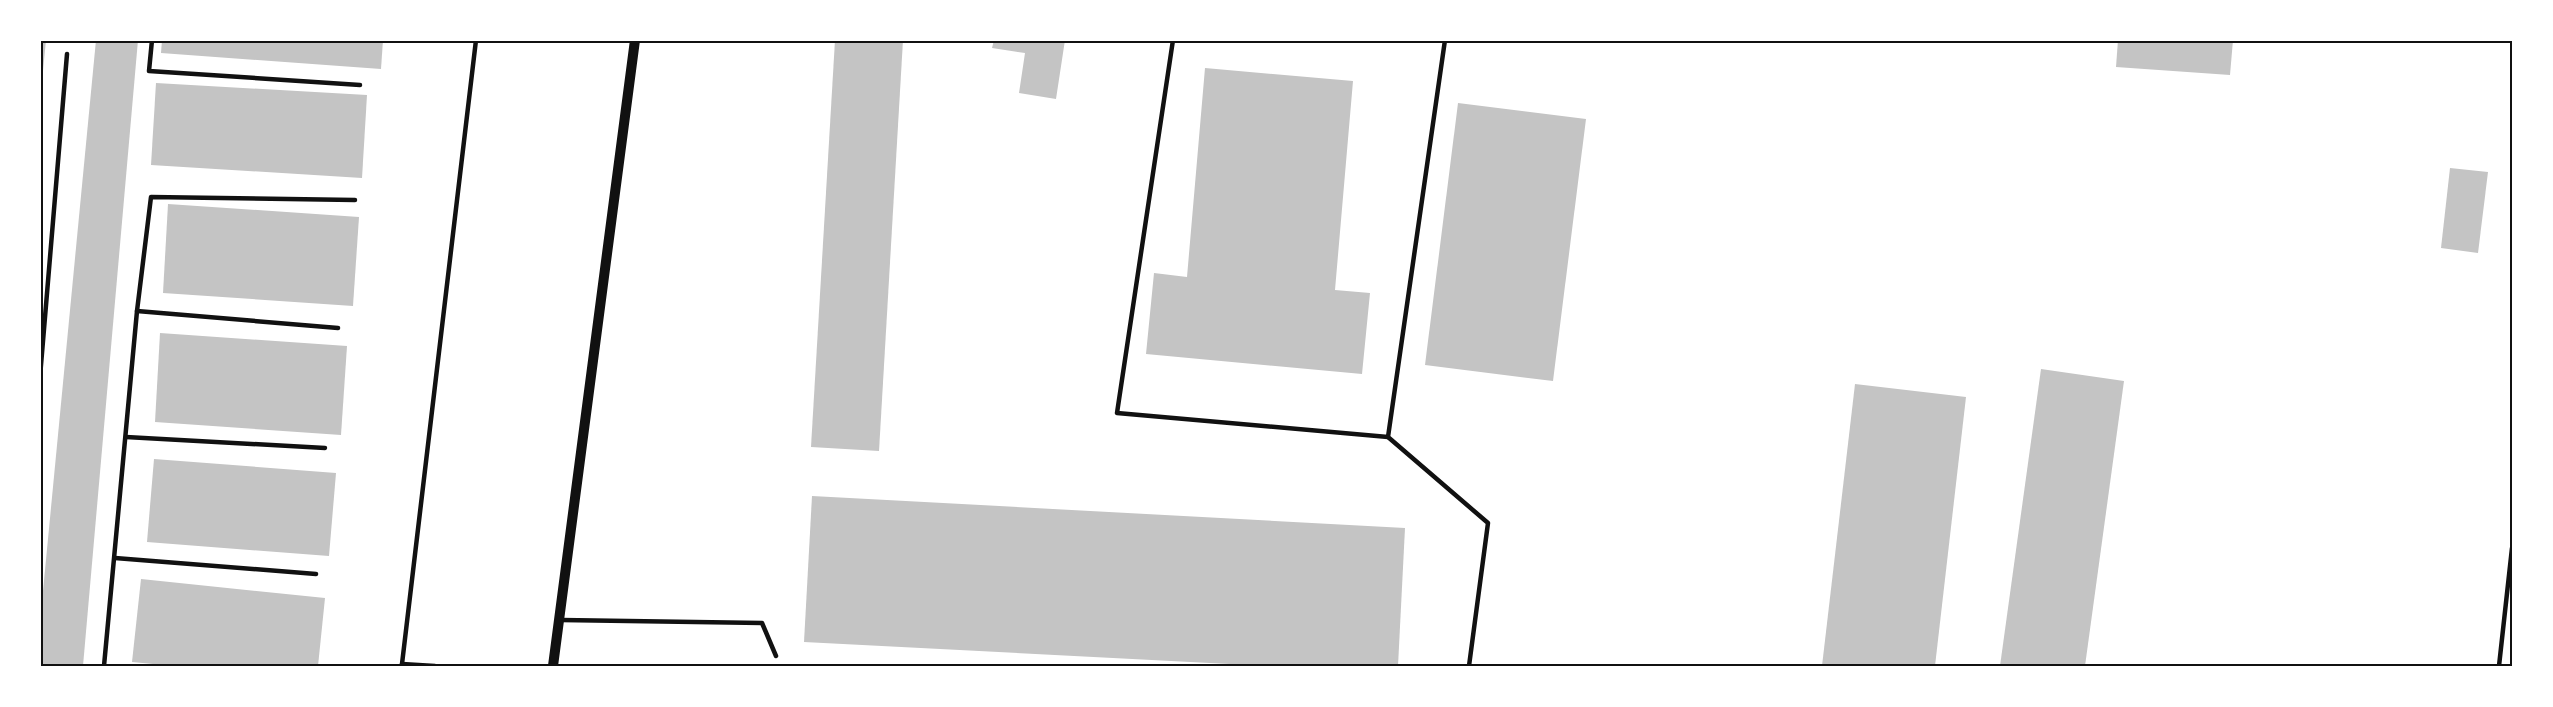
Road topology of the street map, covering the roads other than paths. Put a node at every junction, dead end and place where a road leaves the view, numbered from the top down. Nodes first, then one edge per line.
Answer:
1 (152, 40) edge
2 (476, 40) edge
3 (635, 40) edge
4 (1173, 40) edge
5 (1445, 40) edge
6 (67, 54) dead end
7 (360, 85) dead end
8 (356, 200) dead end
9 (137, 311) junction
10 (338, 328) dead end
11 (40, 377) edge
12 (126, 437) junction
13 (1388, 437) junction
14 (325, 448) dead end
15 (2512, 548) edge
16 (115, 558) junction
17 (316, 574) dead end
18 (559, 620) junction
19 (776, 656) dead end
20 (402, 665) edge
21 (104, 666) edge
22 (435, 666) edge
23 (552, 666) edge
24 (1469, 666) edge
25 (2499, 666) edge

1 - 7 lane
2 - 20 lane
3 - 18 street
4 - 13 lane
5 - 13 lane
6 - 11 lane
8 - 9 lane
9 - 10 lane
9 - 12 lane
12 - 14 lane
12 - 16 lane
13 - 24 lane
15 - 25 lane
16 - 17 lane
16 - 21 lane
18 - 19 lane
18 - 23 street
20 - 22 lane

